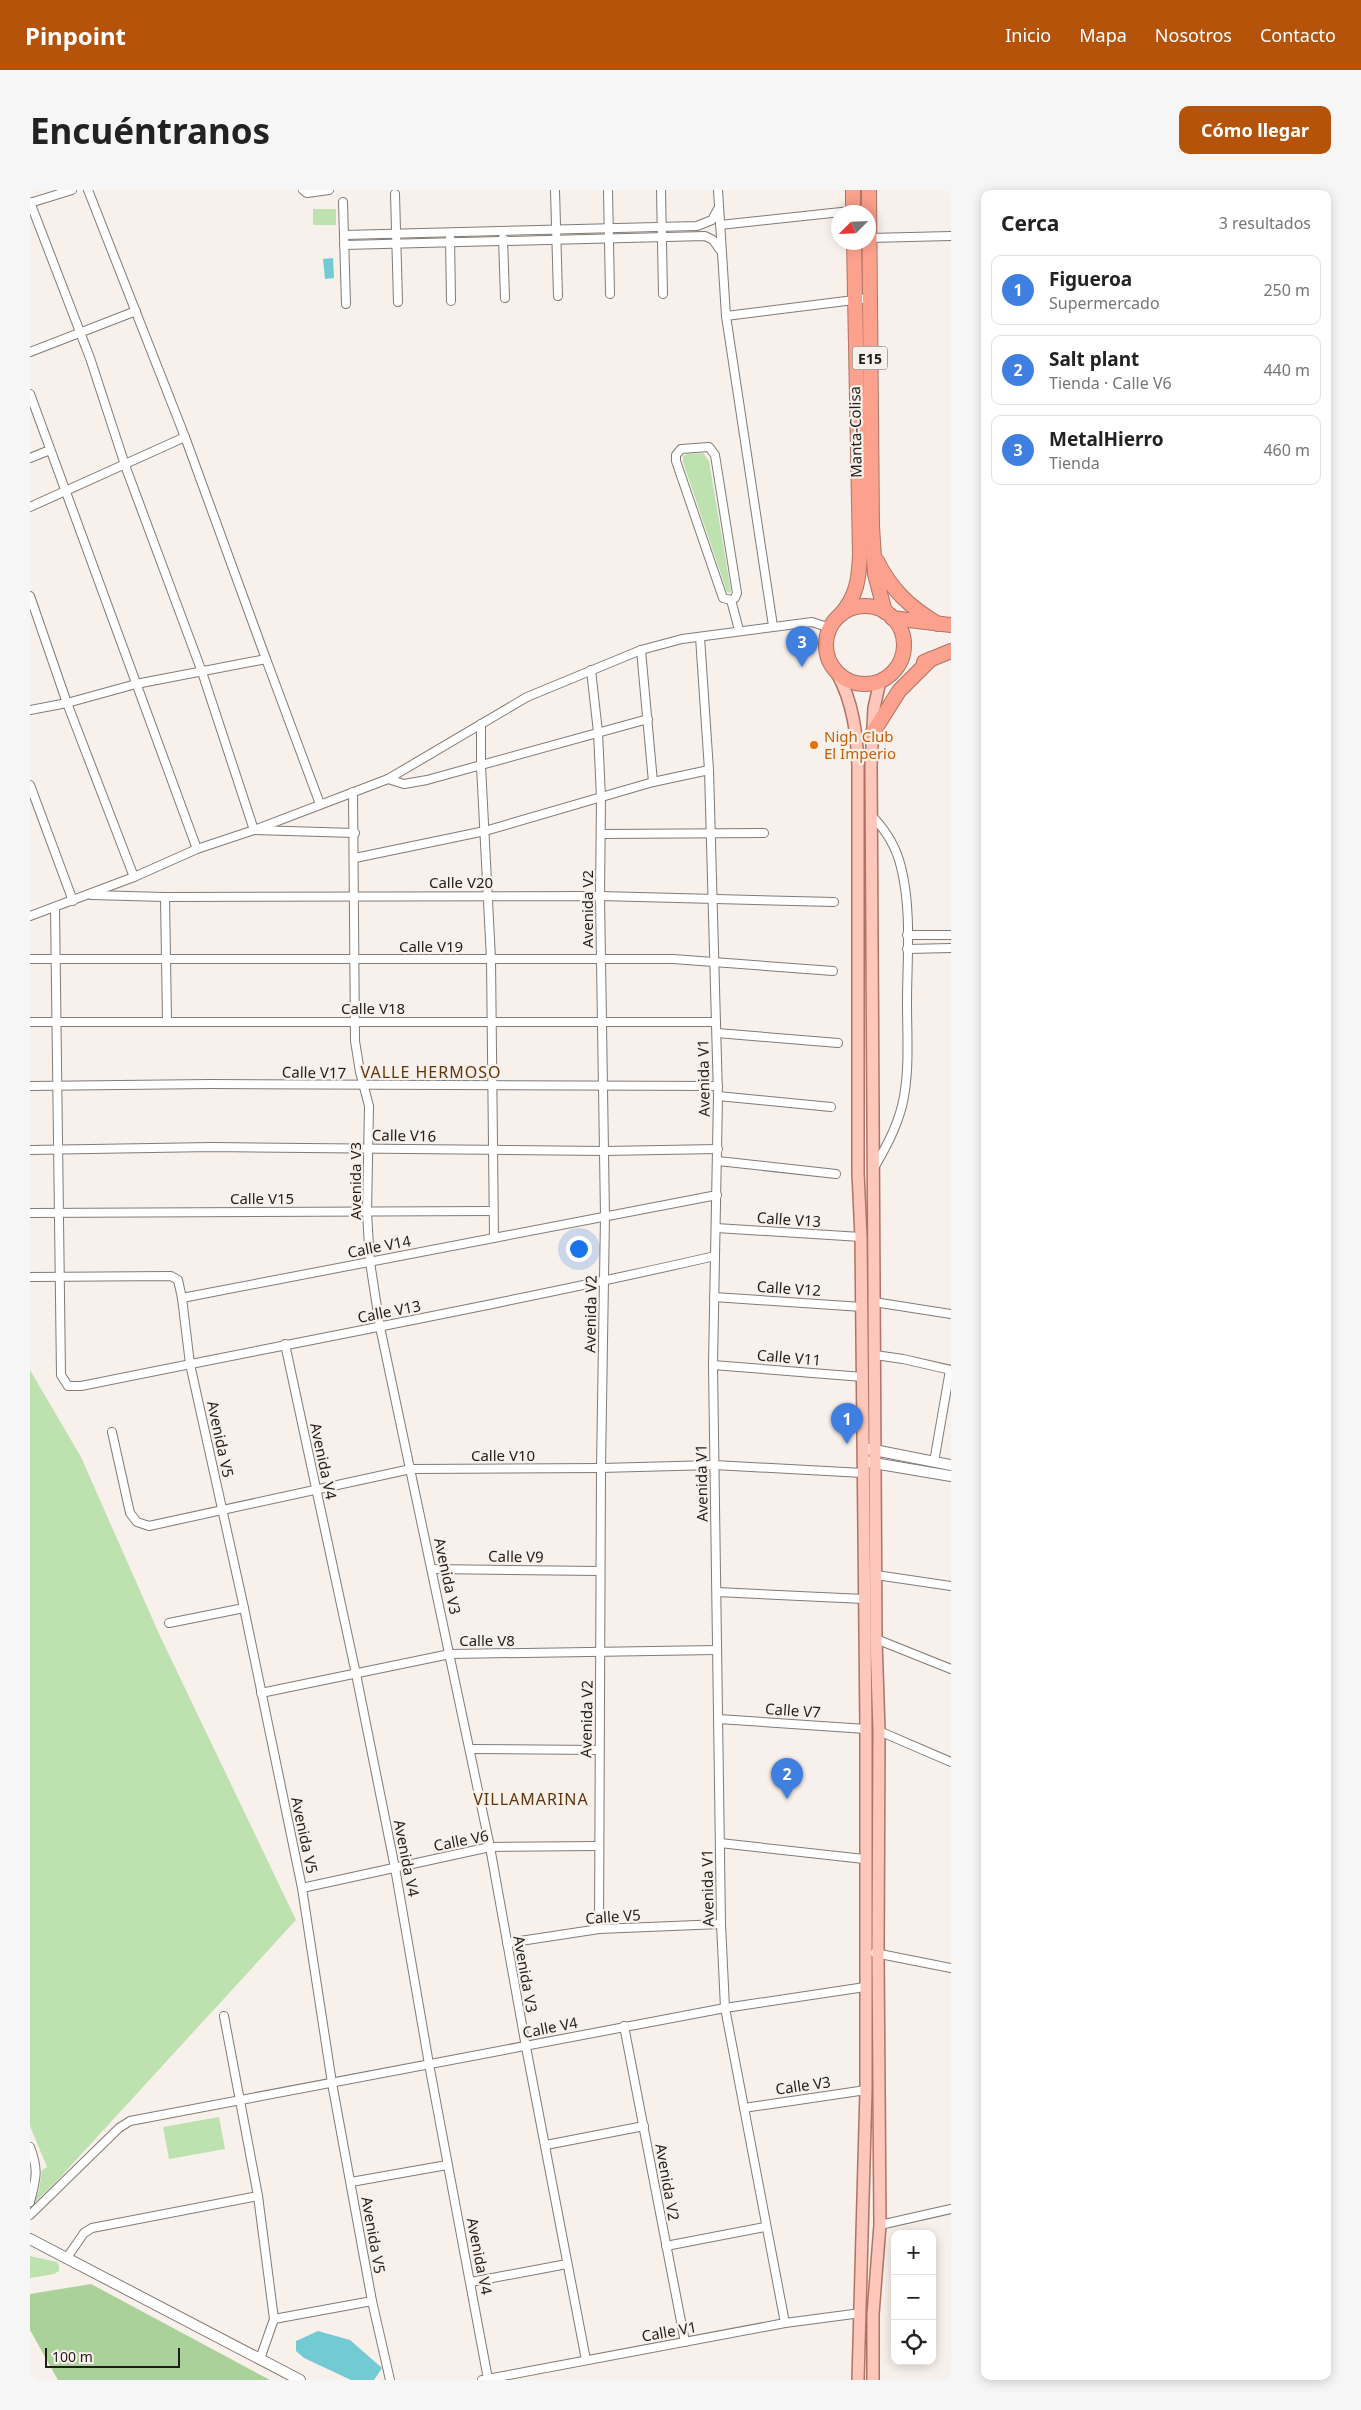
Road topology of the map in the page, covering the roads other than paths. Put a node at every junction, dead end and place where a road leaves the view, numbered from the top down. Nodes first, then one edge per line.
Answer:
1 (69, 190) edge
2 (88, 190) edge
3 (303, 190) edge
4 (329, 190) edge
5 (556, 190) edge
6 (608, 190) edge
7 (661, 190) edge
8 (718, 190) edge
9 (853, 190) edge
10 (869, 190) edge
11 (395, 194) dead end
12 (30, 202) edge
13 (343, 202) dead end
14 (853, 205) edge
15 (869, 205) edge
16 (719, 206) junction
17 (831, 213) edge
18 (720, 225) junction
19 (695, 226) junction
20 (662, 227) junction
21 (609, 228) junction
22 (556, 230) junction
23 (503, 232) junction
24 (450, 234) junction
25 (344, 235) junction
26 (397, 235) junction
27 (661, 236) junction
28 (696, 236) junction
29 (951, 236) edge
30 (610, 238) junction
31 (876, 238) edge
32 (557, 239) junction
33 (504, 241) junction
34 (450, 242) junction
35 (397, 244) junction
36 (344, 245) junction
37 (854, 250) edge
38 (870, 250) edge
39 (722, 254) junction
40 (610, 294) dead end
41 (663, 294) dead end
42 (558, 296) dead end
43 (505, 298) dead end
44 (870, 298) junction
45 (855, 300) junction
46 (451, 301) dead end
47 (398, 302) dead end
48 (346, 304) dead end
49 (136, 311) junction
50 (726, 316) junction
51 (80, 333) junction
52 (30, 352) edge
53 (30, 394) edge
54 (32, 404) edge
55 (185, 437) junction
56 (50, 450) junction
57 (30, 458) edge
58 (126, 466) junction
59 (65, 492) junction
60 (30, 507) edge
61 (874, 555) junction
62 (30, 596) edge
63 (731, 600) junction
64 (841, 614) junction
65 (888, 615) junction
66 (945, 624) edge
67 (773, 626) junction
68 (830, 628) junction
69 (738, 630) junction
70 (700, 637) junction
71 (641, 650) junction
72 (951, 651) edge
73 (266, 659) junction
74 (931, 659) junction
75 (591, 670) junction
76 (202, 672) junction
77 (837, 672) junction
78 (883, 679) junction
79 (136, 684) junction
80 (67, 703) junction
81 (30, 710) edge
82 (648, 718) junction
83 (481, 724) junction
84 (598, 732) junction
85 (872, 734) junction
86 (480, 766) junction
87 (709, 770) junction
88 (388, 779) junction
89 (653, 782) junction
90 (30, 785) edge
91 (354, 792) junction
92 (601, 798) junction
93 (320, 804) junction
94 (871, 815) junction
95 (254, 830) junction
96 (485, 831) junction
97 (355, 833) junction
98 (710, 833) junction
99 (764, 833) dead end
100 (602, 834) junction
101 (197, 849) junction
102 (355, 858) junction
103 (134, 878) junction
104 (88, 895) junction
105 (355, 896) junction
106 (490, 896) junction
107 (600, 896) junction
108 (711, 897) junction
109 (165, 898) junction
110 (73, 901) junction
111 (834, 902) dead end
112 (55, 907) junction
113 (30, 916) edge
114 (908, 935) junction
115 (951, 935) edge
116 (951, 948) edge
117 (908, 949) junction
118 (30, 959) edge
119 (491, 959) junction
120 (601, 959) junction
121 (57, 960) junction
122 (167, 960) junction
123 (355, 960) junction
124 (714, 962) junction
125 (833, 971) dead end
126 (167, 1021) junction
127 (30, 1022) edge
128 (57, 1022) junction
129 (355, 1022) junction
130 (492, 1022) junction
131 (602, 1022) junction
132 (716, 1022) junction
133 (717, 1034) junction
134 (838, 1043) dead end
135 (30, 1086) edge
136 (58, 1086) junction
137 (363, 1086) junction
138 (492, 1086) junction
139 (718, 1086) junction
140 (604, 1087) junction
141 (718, 1096) junction
142 (831, 1107) dead end
143 (368, 1148) junction
144 (718, 1149) junction
145 (30, 1150) edge
146 (58, 1150) junction
147 (492, 1150) junction
148 (604, 1151) junction
149 (718, 1161) junction
150 (873, 1169) junction
151 (836, 1174) dead end
152 (717, 1194) junction
153 (493, 1211) junction
154 (30, 1213) edge
155 (60, 1213) junction
156 (367, 1213) junction
157 (605, 1216) junction
158 (716, 1228) junction
159 (861, 1237) junction
160 (494, 1238) junction
161 (714, 1256) junction
162 (370, 1262) junction
163 (30, 1277) edge
164 (60, 1277) junction
165 (604, 1281) junction
166 (714, 1297) junction
167 (182, 1298) junction
168 (874, 1302) junction
169 (862, 1307) junction
170 (951, 1314) edge
171 (380, 1327) junction
172 (285, 1344) junction
173 (875, 1355) junction
174 (190, 1364) junction
175 (713, 1365) junction
176 (950, 1370) edge
177 (863, 1377) junction
178 (112, 1432) dead end
179 (863, 1448) junction
180 (876, 1450) junction
181 (864, 1461) junction
182 (934, 1462) junction
183 (876, 1463) junction
184 (714, 1465) junction
185 (951, 1465) edge
186 (601, 1468) junction
187 (411, 1469) junction
188 (863, 1473) junction
189 (951, 1476) edge
190 (316, 1490) junction
191 (222, 1510) junction
192 (432, 1569) junction
193 (600, 1571) junction
194 (876, 1575) junction
195 (951, 1586) edge
196 (717, 1592) junction
197 (864, 1599) junction
198 (244, 1608) junction
199 (169, 1623) dead end
200 (876, 1639) junction
201 (716, 1650) junction
202 (601, 1653) junction
203 (450, 1654) junction
204 (951, 1669) edge
205 (356, 1674) junction
206 (261, 1693) junction
207 (719, 1719) junction
208 (866, 1730) junction
209 (879, 1731) junction
210 (470, 1749) junction
211 (599, 1750) junction
212 (951, 1762) edge
213 (720, 1843) junction
214 (598, 1846) junction
215 (490, 1847) junction
216 (864, 1859) junction
217 (395, 1868) junction
218 (302, 1888) junction
219 (721, 1924) junction
220 (599, 1929) junction
221 (507, 1943) junction
222 (865, 1950) junction
223 (878, 1953) junction
224 (951, 1968) edge
225 (865, 1987) junction
226 (726, 2008) junction
227 (224, 2016) dead end
228 (624, 2026) junction
229 (526, 2046) junction
230 (429, 2064) junction
231 (332, 2083) junction
232 (866, 2090) junction
233 (241, 2100) junction
234 (744, 2108) junction
235 (644, 2126) junction
236 (546, 2145) junction
237 (30, 2147) edge
238 (448, 2164) junction
239 (351, 2182) junction
240 (258, 2196) junction
241 (30, 2202) edge
242 (951, 2209) edge
243 (30, 2215) edge
244 (880, 2224) junction
245 (765, 2227) junction
246 (30, 2239) edge
247 (666, 2246) junction
248 (66, 2258) junction
249 (567, 2264) junction
250 (471, 2282) junction
251 (372, 2301) junction
252 (861, 2313) junction
253 (274, 2319) junction
254 (785, 2323) junction
255 (685, 2342) junction
256 (260, 2359) junction
257 (586, 2360) junction
258 (300, 2380) edge
259 (390, 2380) edge
260 (485, 2380) edge
261 (858, 2380) edge
262 (873, 2380) edge

1 - 12 street
2 - 49 street
3 - 4 street
5 - 22 street
6 - 21 street
7 - 20 street
8 - 16 street
9 - 14 highway
10 - 15 highway, Manta-Colisa / E15
11 - 26 street
12 - 51 street
13 - 25 street
16 - 18 street
16 - 19 street
17 - 18 street
18 - 39 street
19 - 20 street
19 - 28 street
20 - 21 street
20 - 27 street
21 - 22 street
21 - 30 street
22 - 23 street
22 - 32 street
23 - 24 street
23 - 33 street
24 - 26 street
24 - 34 street
25 - 26 street
25 - 36 street
26 - 35 street
27 - 28 street
27 - 30 street
27 - 41 street
28 - 39 street
29 - 31 street
30 - 32 street
30 - 40 street
32 - 33 street
32 - 42 street
33 - 34 street
33 - 43 street
34 - 35 street
34 - 46 street
35 - 36 street
35 - 47 street
36 - 48 street
37 - 45 highway, Manta-Colisa / E15
38 - 44 highway, Manta-Colisa / E15
39 - 50 street
44 - 45 street
44 - 61 highway, Manta-Colisa / E15
45 - 50 street
45 - 64 highway, Manta-Colisa / E15
49 - 51 street
49 - 55 street
50 - 67 street
51 - 52 street
51 - 58 street
53 - 54 street
54 - 56 street
55 - 58 street
55 - 73 street
56 - 57 street
56 - 59 street
58 - 59 street
58 - 76 street
59 - 60 street
59 - 79 street
61 - 65 highway, Manta-Colisa / E15
61 - 66 highway
62 - 80 street
63 - 63 street
63 - 69 street
64 - 65 highway
64 - 68 highway, E15
65 - 66 highway
65 - 78 highway, E15
67 - 68 street
67 - 69 street
68 - 77 highway
69 - 70 street
70 - 71 street
70 - 87 street, Avenida V1
71 - 75 street
71 - 82 street
72 - 74 highway
73 - 76 street
73 - 93 street
74 - 78 highway
74 - 85 highway
75 - 83 street
75 - 84 street, Avenida V2
76 - 79 street
76 - 95 street
77 - 78 highway
77 - 159 main road
78 - 85 main road
79 - 80 street
79 - 101 street
80 - 81 street
80 - 103 street
82 - 84 street
82 - 89 street
83 - 86 street
83 - 88 street
84 - 86 street
84 - 92 street, Avenida V2
85 - 94 main road
86 - 88 street
86 - 96 street
87 - 89 street
87 - 98 street, Avenida V1
88 - 91 street
89 - 92 street
90 - 110 street
91 - 93 street
91 - 97 street, Avenida V3
92 - 96 street
92 - 100 street, Avenida V2
93 - 95 street
94 - 114 street
94 - 150 main road
95 - 97 street
95 - 101 street
96 - 102 street
96 - 106 street
97 - 102 street, Avenida V3
98 - 99 street
98 - 100 street
98 - 108 street, Avenida V1
100 - 107 street, Avenida V2
101 - 103 street
102 - 105 street, Avenida V3
103 - 104 street
104 - 109 street, Calle V20
104 - 110 street
105 - 106 street, Calle V20
105 - 109 street, Calle V20
105 - 123 street, Avenida V3
106 - 107 street, Calle V20
106 - 119 street
107 - 108 street, Calle V20
107 - 120 street, Avenida V2
108 - 111 street, Calle V20
108 - 124 street, Avenida V1
109 - 122 street
110 - 112 street
112 - 113 street
112 - 121 street
114 - 115 street
114 - 117 street
116 - 117 street
117 - 150 street
118 - 121 street, Calle V19
119 - 120 street, Calle V19
119 - 123 street, Calle V19
119 - 130 street
120 - 124 street, Calle V19
120 - 131 street, Avenida V2
121 - 122 street, Calle V19
121 - 128 street
122 - 123 street, Calle V19
122 - 126 street
123 - 129 street, Avenida V3
124 - 125 street, Calle V19
124 - 132 street, Avenida V1
126 - 128 street, Calle V18
126 - 129 street, Calle V18
127 - 128 street, Calle V18
128 - 136 street
129 - 130 street, Calle V18
129 - 137 street, Avenida V3
130 - 131 street, Calle V18
130 - 138 street
131 - 132 street, Calle V18
131 - 140 street, Avenida V2
132 - 133 street, Avenida V1
133 - 134 street
133 - 139 street, Avenida V1
135 - 136 street, Calle V17
136 - 137 street, Calle V17
136 - 146 street
137 - 138 street, Calle V17
137 - 143 street, Avenida V3
138 - 140 street, Calle V17
138 - 147 street
139 - 140 street, Calle V17
139 - 141 street, Avenida V1
140 - 148 street, Avenida V2
141 - 142 street
141 - 144 street, Avenida V1
143 - 146 street, Calle V16
143 - 147 street, Calle V16
143 - 156 street, Avenida V3
144 - 148 street, Calle V16
144 - 149 street, Avenida V1
145 - 146 street, Calle V16
146 - 155 street
147 - 148 street, Calle V16
147 - 153 street
148 - 157 street, Avenida V2
149 - 151 street
149 - 152 street, Avenida V1
150 - 168 main road
152 - 157 street, Calle V14
152 - 158 street, Avenida V1
153 - 156 street, Calle V15
153 - 160 street
154 - 155 street, Calle V15
155 - 156 street, Calle V15
155 - 164 street
156 - 162 street, Avenida V3
157 - 160 street, Calle V14
157 - 165 street, Avenida V2
158 - 159 street, Calle V13
158 - 161 street, Avenida V1
159 - 169 main road
160 - 162 street, Calle V14
161 - 165 street, Calle V13
161 - 166 street, Avenida V1
162 - 167 street, Calle V14
162 - 171 street, Avenida V3
163 - 164 street
164 - 167 street
164 - 174 street, Calle V13
165 - 171 street, Calle V13
165 - 186 street, Avenida V2
166 - 169 street, Calle V12
166 - 175 street, Avenida V1
167 - 174 street, Avenida V5
168 - 170 street
168 - 173 main road
169 - 177 main road
171 - 172 street, Calle V13
171 - 187 street, Avenida V3
172 - 174 street, Calle V13
172 - 190 street, Avenida V4
173 - 176 street
173 - 180 main road
174 - 191 street, Avenida V5
175 - 177 street, Calle V11
175 - 184 street, Avenida V1
176 - 182 street
177 - 179 main road
178 - 191 street, Calle V10
179 - 180 street
179 - 181 main road
180 - 182 street
180 - 183 main road
181 - 183 street
181 - 188 main road
182 - 185 street
183 - 189 street
183 - 194 main road
184 - 186 street, Calle V10
184 - 188 street, Calle V10
184 - 196 street, Avenida V1
186 - 187 street, Calle V10
186 - 193 street, Avenida V2
187 - 190 street, Calle V10
187 - 192 street, Avenida V3
188 - 197 main road
190 - 191 street, Calle V10
190 - 205 street, Avenida V4
191 - 198 street, Avenida V5
192 - 193 street, Calle V9
192 - 203 street, Avenida V3
193 - 202 street, Avenida V2
194 - 195 street
194 - 200 main road
196 - 197 street
196 - 201 street, Avenida V1
197 - 208 main road
198 - 199 street
198 - 206 street, Avenida V5
200 - 204 street
200 - 209 main road
201 - 202 street, Calle V8
201 - 207 street, Avenida V1
202 - 203 street, Calle V8
202 - 211 street, Avenida V2
203 - 205 street, Calle V8
203 - 210 street, Avenida V3
205 - 206 street, Calle V8
205 - 217 street, Avenida V4
206 - 218 street, Avenida V5
207 - 208 street, Calle V7
207 - 213 street, Avenida V1
208 - 216 main road
209 - 212 street
209 - 223 main road
210 - 211 street
210 - 215 street, Avenida V3
211 - 214 street, Avenida V2
213 - 216 street
213 - 219 street, Avenida V1
214 - 215 street, Calle V6
214 - 220 street, Avenida V2
215 - 217 street, Calle V6
215 - 221 street, Avenida V3
216 - 222 main road
217 - 218 street, Calle V6
217 - 230 street, Avenida V4
218 - 231 street, Avenida V5
219 - 220 street, Calle V5
219 - 226 street, Avenida V1
220 - 221 street, Calle V5
221 - 229 street, Avenida V3
222 - 223 street
222 - 225 main road
223 - 224 street
223 - 244 main road
225 - 226 street, Calle V4
225 - 232 main road
226 - 228 street, Calle V4
226 - 234 street, Avenida V1
227 - 233 street
228 - 229 street, Calle V4
228 - 235 street, Avenida V2
229 - 230 street, Calle V4
229 - 236 street, Avenida V3
230 - 231 street, Calle V4
230 - 238 street, Avenida V4
231 - 233 street, Calle V4
231 - 239 street, Avenida V5
232 - 234 street, Calle V3
232 - 252 main road
233 - 240 street
233 - 243 street, Calle V4
234 - 245 street, Avenida V1
235 - 236 street
235 - 247 street, Avenida V2
236 - 249 street, Avenida V3
237 - 241 street
238 - 239 street
238 - 250 street, Avenida V4
239 - 251 street, Avenida V5
240 - 248 street
240 - 253 street
242 - 244 street
244 - 262 main road
245 - 247 street
245 - 254 street, Avenida V1
246 - 248 street
247 - 255 street, Avenida V2
248 - 256 street
249 - 250 street
249 - 257 street, Avenida V3
250 - 260 street, Avenida V4
251 - 253 street
251 - 259 street, Avenida V5
252 - 254 street, Calle V1
252 - 261 main road
253 - 256 street
254 - 255 street, Calle V1
255 - 257 street, Calle V1
256 - 258 street
257 - 260 street, Calle V1

